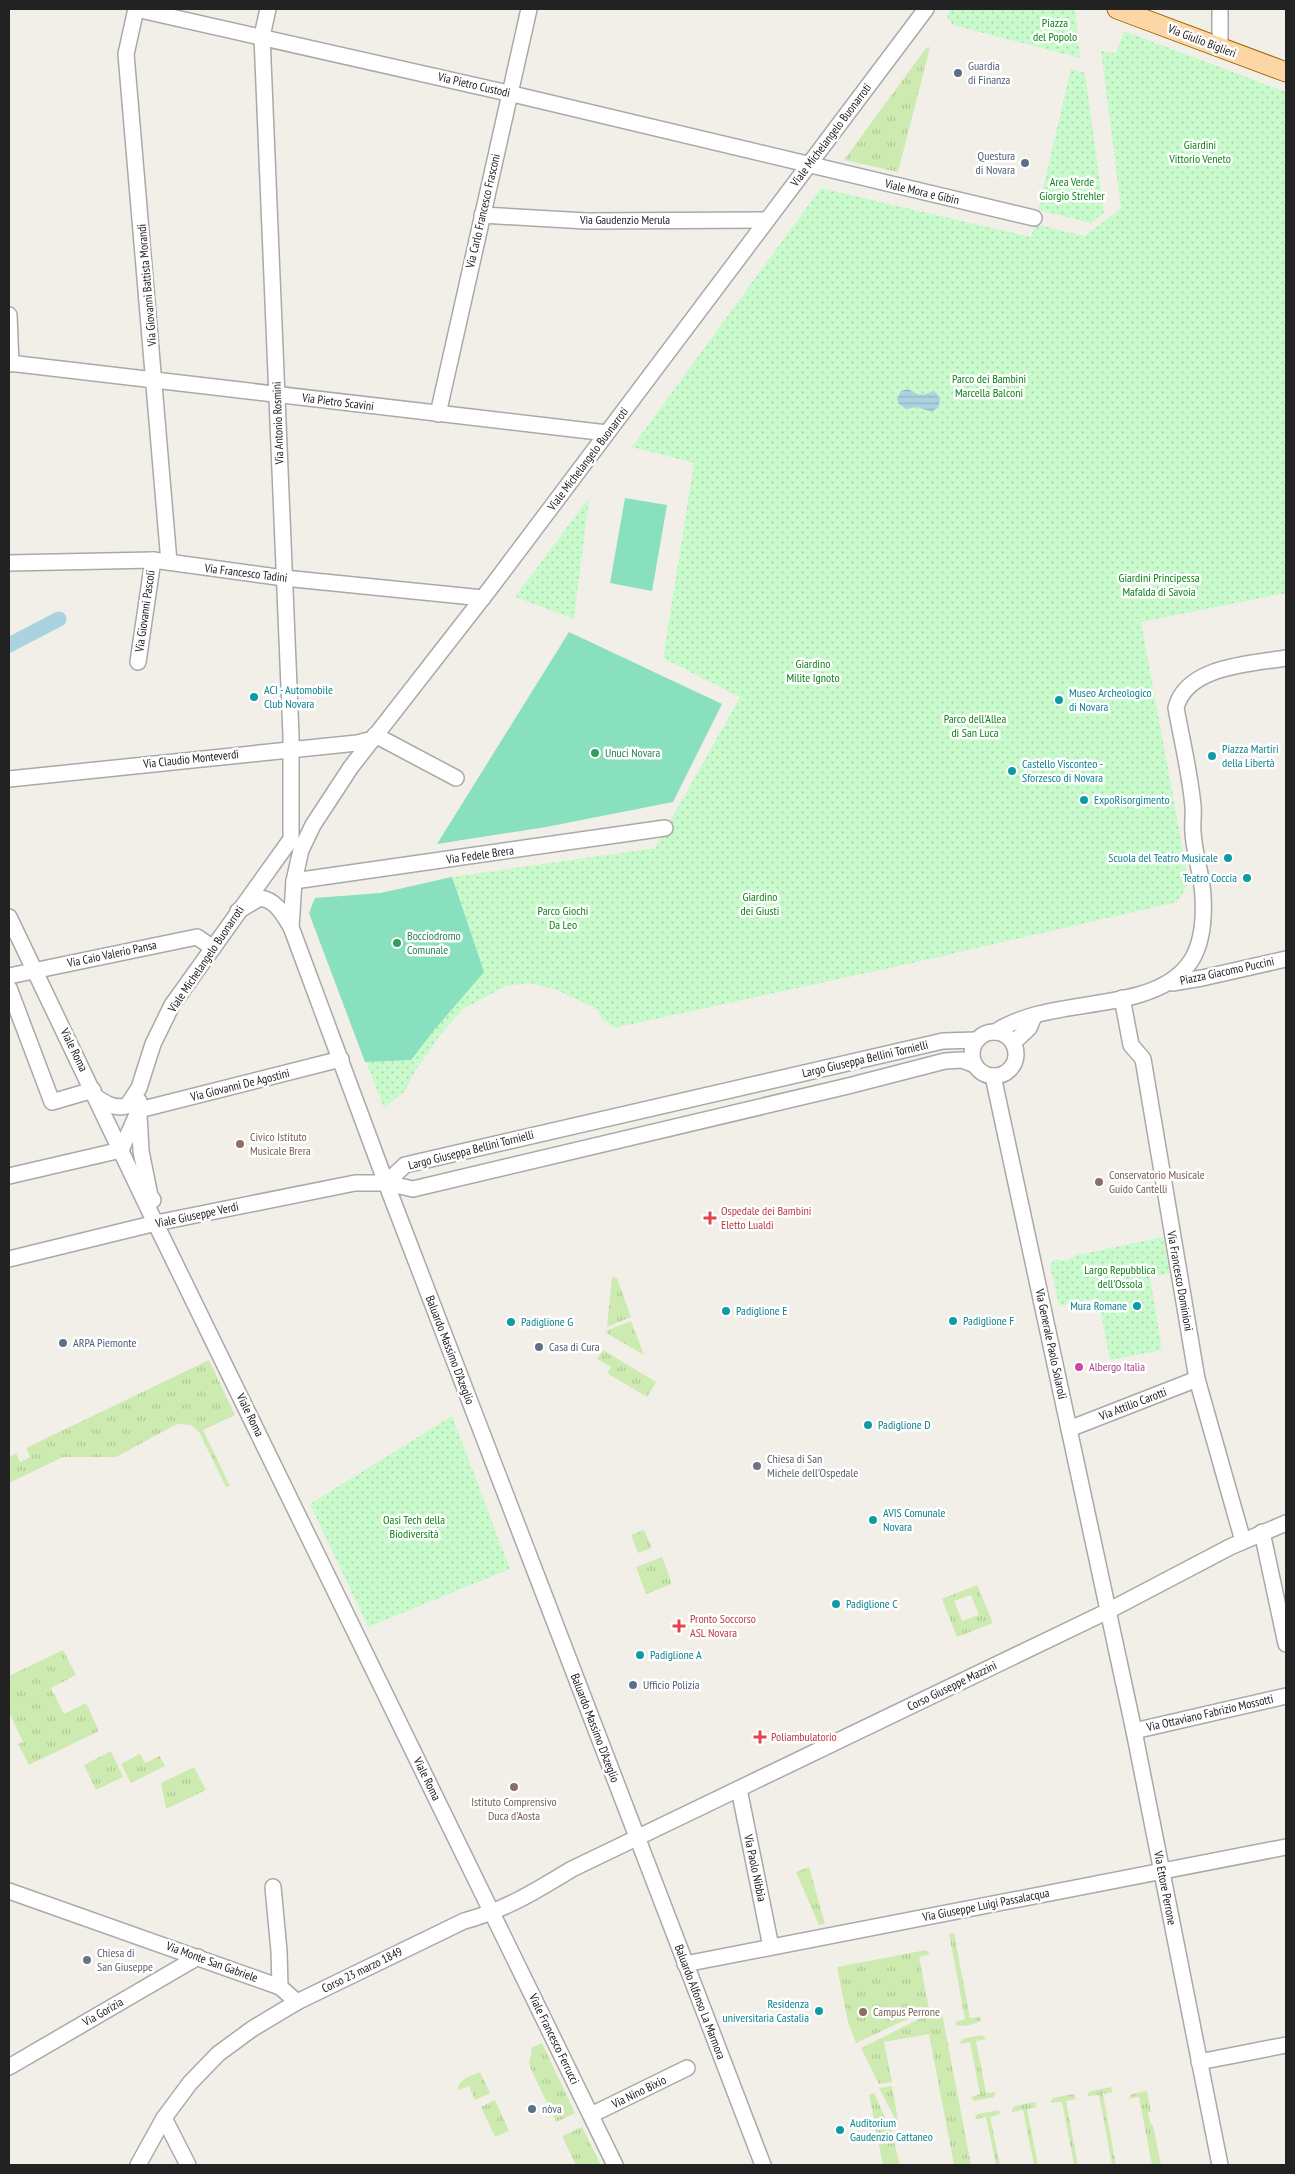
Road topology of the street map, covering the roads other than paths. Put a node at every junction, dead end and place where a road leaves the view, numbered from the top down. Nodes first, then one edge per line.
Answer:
1 (136, 9) edge
2 (268, 9) edge
3 (528, 9) edge
4 (926, 9) edge
5 (1117, 9) edge
6 (1220, 9) edge
7 (262, 36) junction
8 (1220, 48) junction
9 (1286, 72) edge
10 (509, 93) junction
11 (810, 164) junction
12 (482, 215) junction
13 (1034, 218) dead end
14 (767, 220) junction
15 (9, 314) edge
16 (10, 363) edge
17 (155, 381) junction
18 (277, 395) junction
19 (438, 414) junction
20 (607, 433) junction
21 (153, 560) junction
22 (169, 562) junction
23 (9, 563) edge
24 (284, 578) junction
25 (483, 598) junction
26 (1286, 658) edge
27 (138, 662) dead end
28 (374, 737) junction
29 (291, 748) junction
30 (456, 778) dead end
31 (9, 779) edge
32 (665, 828) dead end
33 (291, 838) joint
34 (294, 881) junction
35 (238, 911) junction
36 (9, 916) edge
37 (291, 927) junction
38 (213, 948) junction
39 (1286, 959) edge
40 (35, 970) junction
41 (9, 976) edge
42 (1168, 983) junction
43 (9, 988) edge
44 (1122, 998) junction
45 (1034, 1016) junction
46 (995, 1032) junction
47 (977, 1040) junction
48 (1013, 1044) junction
49 (341, 1060) junction
50 (974, 1065) junction
51 (993, 1076) junction
52 (139, 1088) junction
53 (94, 1094) junction
54 (139, 1110) junction
55 (121, 1150) junction
56 (442, 1156) junction
57 (9, 1176) edge
58 (448, 1181) junction
59 (386, 1183) junction
60 (173, 1220) junction
61 (156, 1223) junction
62 (9, 1258) edge
63 (1198, 1379) junction
64 (1069, 1428) junction
65 (1286, 1523) edge
66 (1264, 1532) junction
67 (1243, 1541) junction
68 (1108, 1611) junction
69 (1286, 1644) edge
70 (1286, 1696) edge
71 (1134, 1731) junction
72 (739, 1789) junction
73 (637, 1838) junction
74 (1286, 1847) edge
75 (1162, 1870) junction
76 (273, 1887) dead end
77 (9, 1891) edge
78 (492, 1913) junction
79 (771, 1947) junction
80 (198, 1957) junction
81 (685, 1964) junction
82 (280, 1988) junction
83 (297, 2002) junction
84 (1286, 2045) edge
85 (1199, 2062) junction
86 (9, 2067) edge
87 (687, 2068) dead end
88 (591, 2115) junction
89 (164, 2118) junction
90 (138, 2165) edge
91 (188, 2165) edge
92 (615, 2165) edge
93 (763, 2165) edge
94 (1220, 2165) edge

1 - 7 street, Via Pietro Custodi
1 - 17 street, Via Giovanni Battista Morandi
2 - 7 street, Via Antonio Rosmini
3 - 10 street, Via Carlo Francesco Frasconi
4 - 11 street, Viale Michelangelo Buonarroti
5 - 8 main road, Via Giulio Biglieri
6 - 8 street
7 - 10 street, Via Pietro Custodi
7 - 18 street, Via Antonio Rosmini
8 - 9 main road, Via Giulio Biglieri
10 - 11 street, Via Pietro Custodi
10 - 12 street, Via Carlo Francesco Frasconi
11 - 13 street, Viale Mora e Gibin
11 - 14 street, Viale Michelangelo Buonarroti
12 - 14 street, Via Gaudenzio Merula
12 - 19 street, Via Carlo Francesco Frasconi
14 - 20 street, Viale Michelangelo Buonarroti
15 - 16 street
16 - 17 street, Via Pietro Scavini
17 - 18 street, Via Pietro Scavini
17 - 22 street, Via Giovanni Battista Morandi
18 - 19 street, Via Pietro Scavini
18 - 24 street, Via Antonio Rosmini
19 - 20 street, Via Pietro Scavini
20 - 25 street, Viale Michelangelo Buonarroti
21 - 22 street, Via Francesco Tadini
21 - 23 street, Via Francesco Tadini
21 - 27 street, Via Giovanni Pascoli
22 - 24 street, Via Francesco Tadini
24 - 25 street, Via Francesco Tadini
24 - 29 street, Via Antonio Rosmini
25 - 28 street, Viale Michelangelo Buonarroti
26 - 42 street
28 - 29 street, Via Claudio Monteverdi
28 - 30 street
28 - 34 street, Viale Michelangelo Buonarroti
29 - 31 street, Via Claudio Monteverdi
29 - 33 street, Via Antonio Rosmini
32 - 34 street, Via Fedele Brera
33 - 35 street, Viale Michelangelo Buonarroti
34 - 37 street, Viale Michelangelo Buonarroti
35 - 37 street, Baluardo Massimo D'Azeglio
35 - 38 street, Viale Michelangelo Buonarroti
36 - 40 street, Viale Roma
37 - 49 street, Baluardo Massimo D'Azeglio
38 - 40 street, Via Caio Valerio Pansa
38 - 52 street, Viale Michelangelo Buonarroti
39 - 42 street, Piazza Giacomo Puccini
40 - 41 street, Via Caio Valerio Pansa
40 - 53 street, Viale Roma
42 - 44 street
43 - 53 street
44 - 45 street
44 - 63 street, Via Francesco Dominioni
45 - 46 street
45 - 48 street
46 - 47 street
46 - 48 street
47 - 50 street
47 - 56 street, Largo Giuseppa Bellini Tornielli
48 - 51 street
49 - 54 street, Via Giovanni De Agostini
49 - 59 street, Baluardo Massimo D'Azeglio
50 - 51 street
50 - 58 street, Largo Giuseppa Bellini Tornielli
51 - 64 street, Via Generale Paolo Solaroli
52 - 53 street, Viale Michelangelo Buonarroti
52 - 54 street, Viale Michelangelo Buonarroti
53 - 55 street, Viale Roma
54 - 55 street, Viale Michelangelo Buonarroti
54 - 60 street
55 - 57 street
55 - 61 street, Viale Roma
56 - 58 street
56 - 59 street, Largo Giuseppa Bellini Tornielli
58 - 59 street, Largo Giuseppa Bellini Tornielli
59 - 60 street, Viale Giuseppe Verdi
59 - 73 street, Baluardo Massimo D'Azeglio
60 - 61 street, Viale Giuseppe Verdi
61 - 62 street, Viale Giuseppe Verdi
61 - 78 street, Viale Roma
63 - 64 street, Via Attilio Carotti
63 - 67 street, Via Francesco Dominioni
64 - 68 street, Via Generale Paolo Solaroli
65 - 66 street, Corso Giuseppe Mazzini
66 - 67 street, Corso Giuseppe Mazzini
66 - 69 street
67 - 68 street, Corso Giuseppe Mazzini
68 - 71 street, Via Ettore Perrone
68 - 72 street, Corso Giuseppe Mazzini
70 - 71 street, Via Ottaviano Fabrizio Mossotti
71 - 75 street, Via Ettore Perrone
72 - 73 street, Corso Giuseppe Mazzini
72 - 79 street, Via Paolo Nibbia
73 - 78 street, Corso 23 marzo 1849
73 - 81 street, Baluardo Alfonso La Marmora
74 - 75 street, Via Giuseppe Luigi Passalacqua
75 - 79 street, Via Giuseppe Luigi Passalacqua
75 - 85 street, Via Ettore Perrone
76 - 82 street
77 - 80 street, Via Monte San Gabriele
78 - 83 street, Corso 23 marzo 1849
78 - 88 street, Viale Francesco Ferrucci
79 - 81 street, Via Giuseppe Luigi Passalacqua
80 - 82 street, Via Monte San Gabriele
80 - 86 street, Via Gorizia
81 - 93 street, Baluardo Alfonso La Marmora
82 - 83 street, Via Monte San Gabriele
83 - 89 street, Corso 23 marzo 1849
84 - 85 street
85 - 94 street, Via Ettore Perrone
87 - 88 street, Via Nino Bixio
88 - 92 street, Viale Francesco Ferrucci
89 - 90 street, Corso 23 marzo 1849
89 - 91 street

